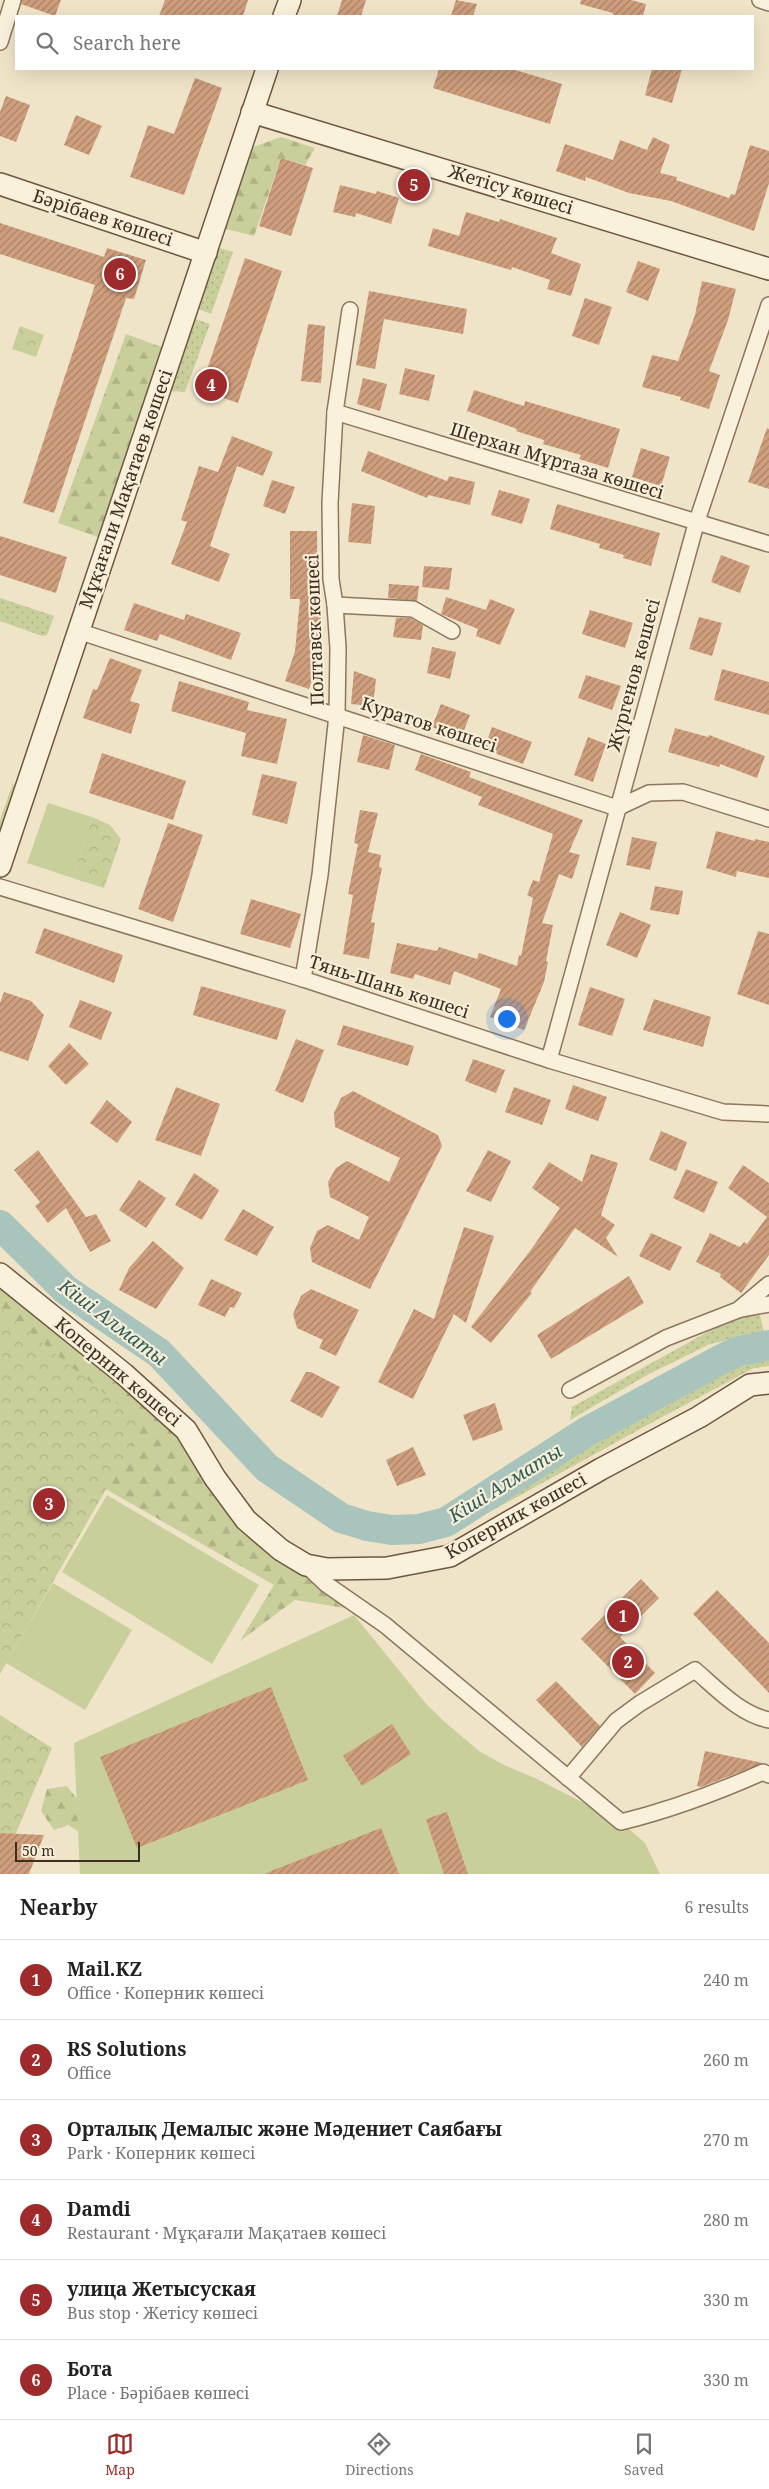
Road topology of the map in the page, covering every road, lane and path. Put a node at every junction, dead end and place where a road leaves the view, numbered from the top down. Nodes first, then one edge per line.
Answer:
1 (13, 0) edge
2 (290, 0) edge
3 (760, 0) edge
4 (769, 3) edge
5 (284, 15) edge
6 (0, 42) edge
7 (267, 70) edge
8 (252, 112) junction
9 (0, 184) edge
10 (206, 253) junction
11 (769, 269) edge
12 (769, 305) edge
13 (350, 310) dead end
14 (335, 412) junction
15 (696, 524) junction
16 (769, 544) edge
17 (335, 605) junction
18 (78, 631) junction
19 (452, 631) dead end
20 (337, 715) junction
21 (617, 808) junction
22 (769, 819) edge
23 (0, 866) edge
24 (0, 887) edge
25 (303, 978) junction
26 (549, 1060) junction
27 (768, 1116) edge
28 (0, 1274) edge
29 (769, 1284) edge
30 (769, 1304) edge
31 (738, 1310) junction
32 (769, 1383) edge
33 (570, 1390) dead end
34 (306, 1565) junction
35 (769, 1720) edge
36 (769, 1775) edge
37 (568, 1778) junction

1 - 6 street
2 - 5 street
3 - 4 street
7 - 8 street, Мұқағали Мақатаев көшесі
8 - 10 street, Мұқағали Мақатаев көшесі
8 - 11 street, Жетісу көшесі
9 - 10 street, Бәрібаев көшесі
10 - 18 street, Мұқағали Мақатаев көшесі
12 - 15 street, Жүргенов көшесі
13 - 14 street, Полтавск көшесі
14 - 15 street, Шерхан Мұртаза көшесі
14 - 17 street, Полтавск көшесі
15 - 16 street, Шерхан Мұртаза көшесі
15 - 21 street, Жүргенов көшесі
17 - 19 street
17 - 20 street, Полтавск көшесі
18 - 20 street, Куратов көшесі
18 - 23 street, Мұқағали Мақатаев көшесі
20 - 21 street, Куратов көшесі
20 - 25 street, Полтавск көшесі
21 - 22 street
21 - 26 street, Жүргенов көшесі
24 - 25 street, Тянь-Шань көшесі
25 - 26 street, Тянь-Шань көшесі
26 - 27 street, Тянь-Шань көшесі
28 - 34 street, Коперник көшесі
29 - 31 street
30 - 31 street
31 - 33 street
32 - 34 street, Коперник көшесі
34 - 37 street
35 - 37 street
36 - 37 street

